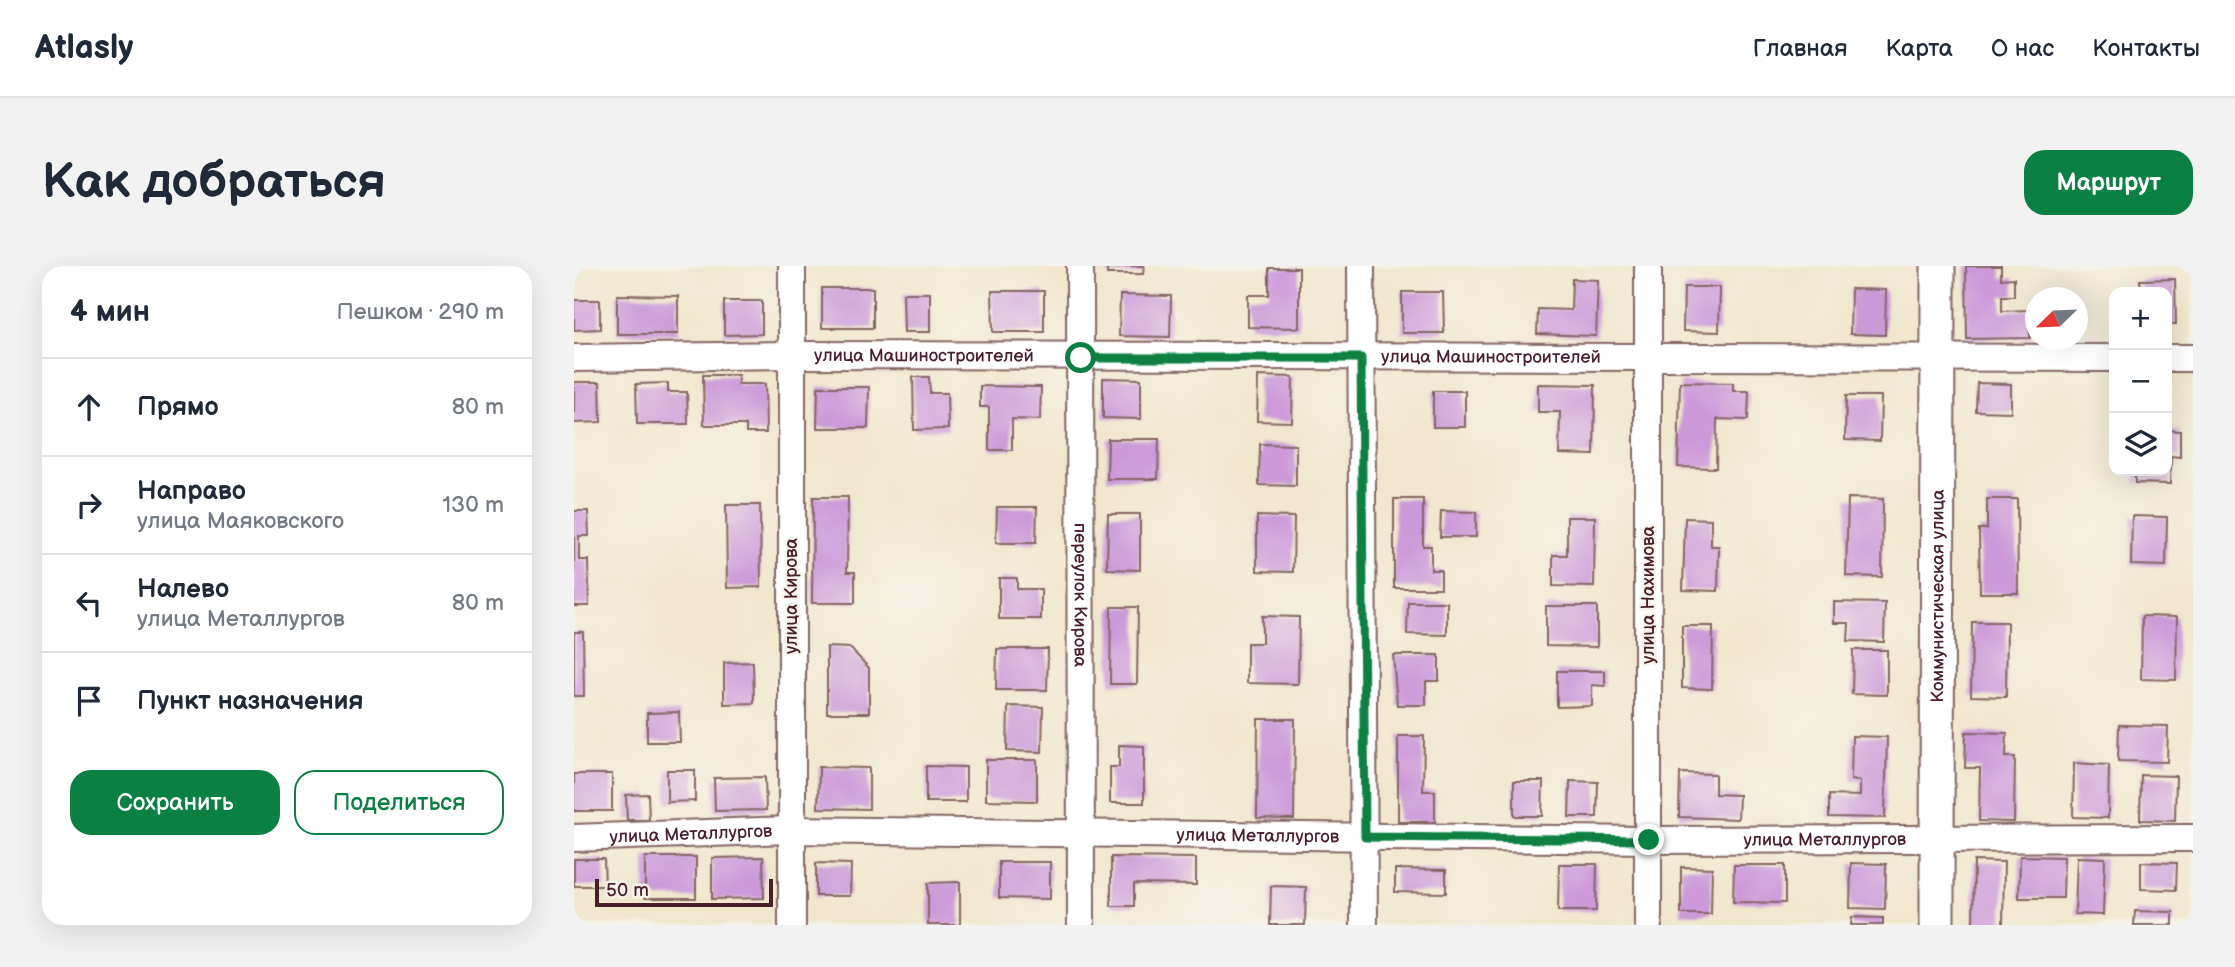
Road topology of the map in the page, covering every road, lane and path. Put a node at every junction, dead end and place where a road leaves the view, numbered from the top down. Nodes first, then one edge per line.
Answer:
1 (792, 266) edge
2 (1080, 266) edge
3 (1361, 266) edge
4 (1648, 266) edge
5 (1938, 266) edge
6 (792, 355) junction
7 (1937, 357) junction
8 (574, 358) edge
9 (1081, 358) junction
10 (1361, 358) junction
11 (1647, 358) junction
12 (2109, 358) edge
13 (2172, 358) edge
14 (2193, 358) edge
15 (789, 830) junction
16 (1081, 836) junction
17 (1365, 837) junction
18 (574, 838) edge
19 (1938, 838) junction
20 (2193, 838) edge
21 (1649, 840) junction
22 (792, 925) edge
23 (1081, 925) edge
24 (1364, 925) edge
25 (1648, 925) edge
26 (1937, 925) edge

1 - 6 street, улица Кирова
2 - 9 street, переулок Кирова
3 - 10 street
4 - 11 street, улица Нахимова
5 - 7 street, Коммунистическая улица
6 - 8 street, улица Машиностроителей
6 - 9 street, улица Машиностроителей
6 - 15 street, улица Кирова
7 - 11 street, улица Машиностроителей
7 - 12 street, улица Машиностроителей
7 - 19 street, Коммунистическая улица
9 - 10 street, улица Машиностроителей
9 - 16 street, переулок Кирова
10 - 11 street, улица Машиностроителей
10 - 17 street
11 - 21 street, улица Нахимова
13 - 14 street
15 - 16 street, улица Металлургов
15 - 18 street, улица Металлургов
15 - 22 street, улица Кирова
16 - 17 street, улица Металлургов
16 - 23 street, переулок Кирова
17 - 21 street, улица Металлургов
17 - 24 street
19 - 20 street, улица Металлургов
19 - 21 street, улица Металлургов
19 - 26 street, Коммунистическая улица
21 - 25 street, улица Нахимова

